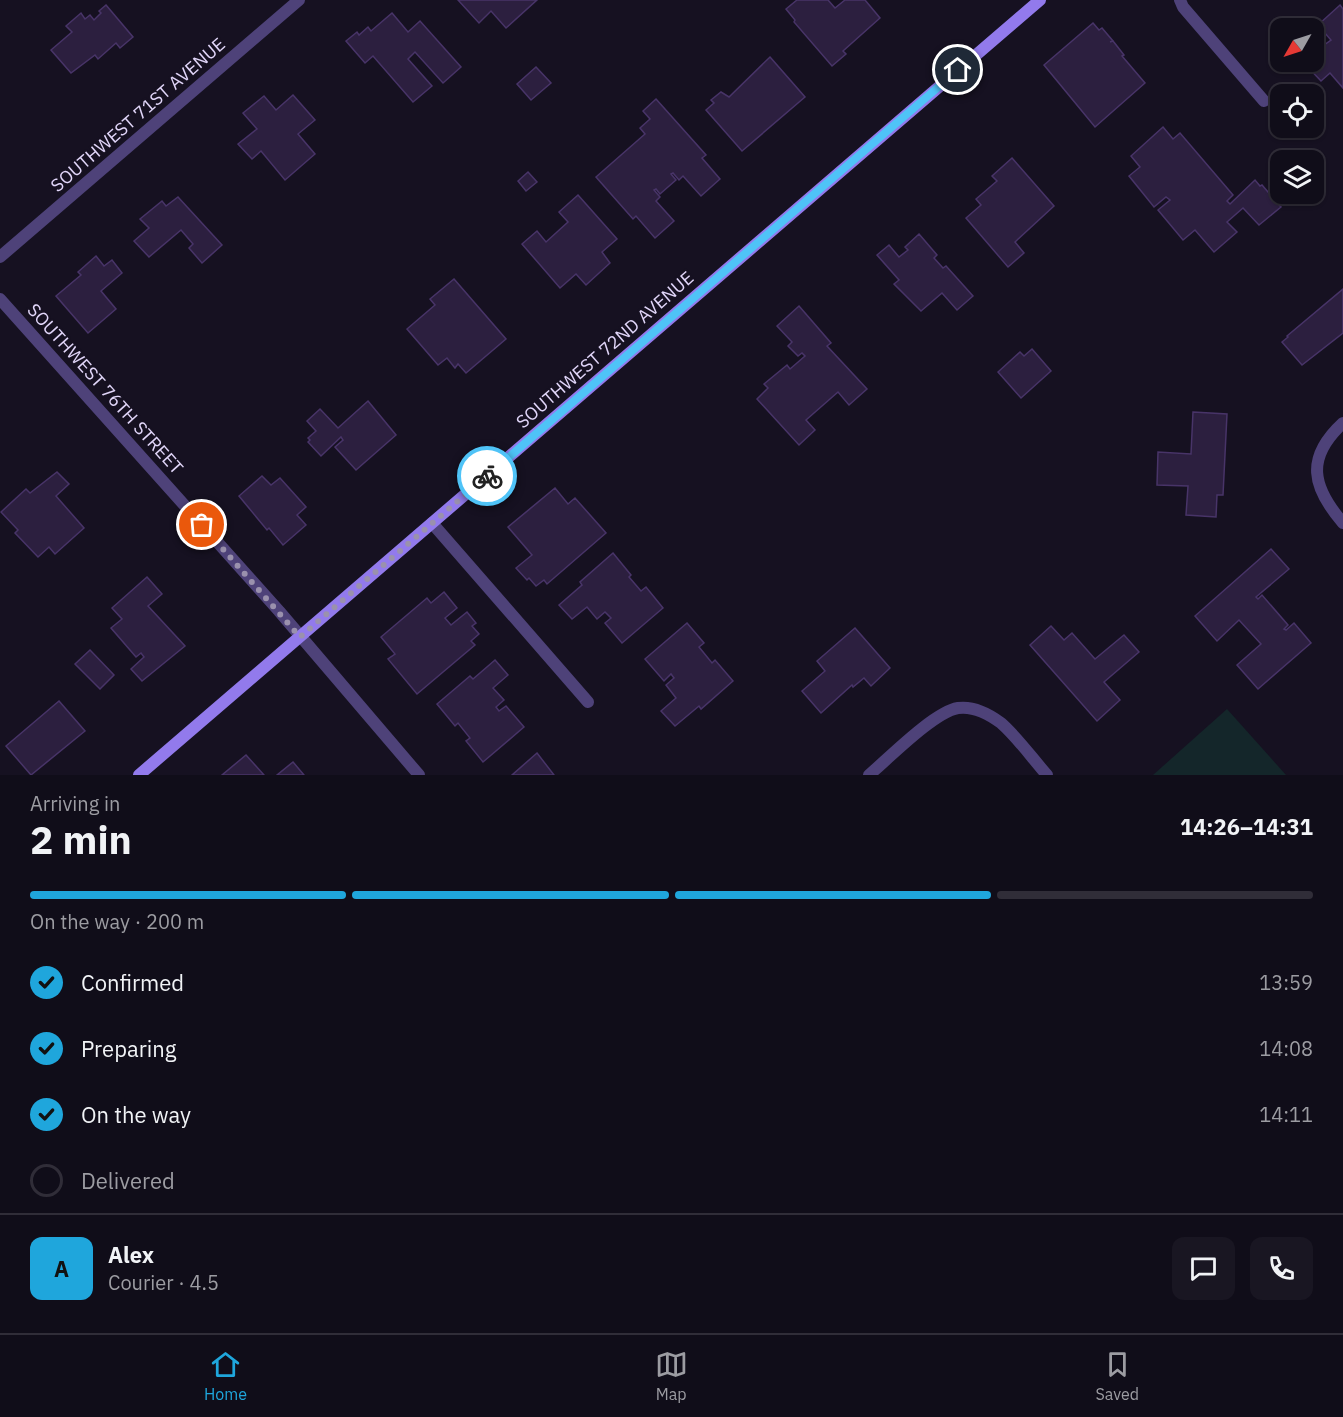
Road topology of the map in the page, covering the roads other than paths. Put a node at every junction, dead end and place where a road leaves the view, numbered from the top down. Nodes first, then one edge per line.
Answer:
1 (299, 0) edge
2 (1040, 0) edge
3 (1170, 0) edge
4 (1181, 4) edge
5 (1264, 100) dead end
6 (0, 256) edge
7 (0, 299) edge
8 (1343, 423) edge
9 (432, 524) junction
10 (1343, 524) edge
11 (300, 637) junction
12 (588, 702) dead end
13 (139, 775) edge
14 (419, 775) edge
15 (869, 775) edge
16 (1047, 775) edge

1 - 6 street, SOUTHWEST 71ST AVENUE
2 - 9 street, SOUTHWEST 72ND AVENUE
3 - 4 street
4 - 5 street
7 - 11 street, SOUTHWEST 76TH STREET
8 - 10 street
9 - 11 street, SOUTHWEST 72ND AVENUE
9 - 12 street
11 - 13 street, SOUTHWEST 72ND AVENUE
11 - 14 street, SOUTHWEST 76TH STREET
15 - 16 street

